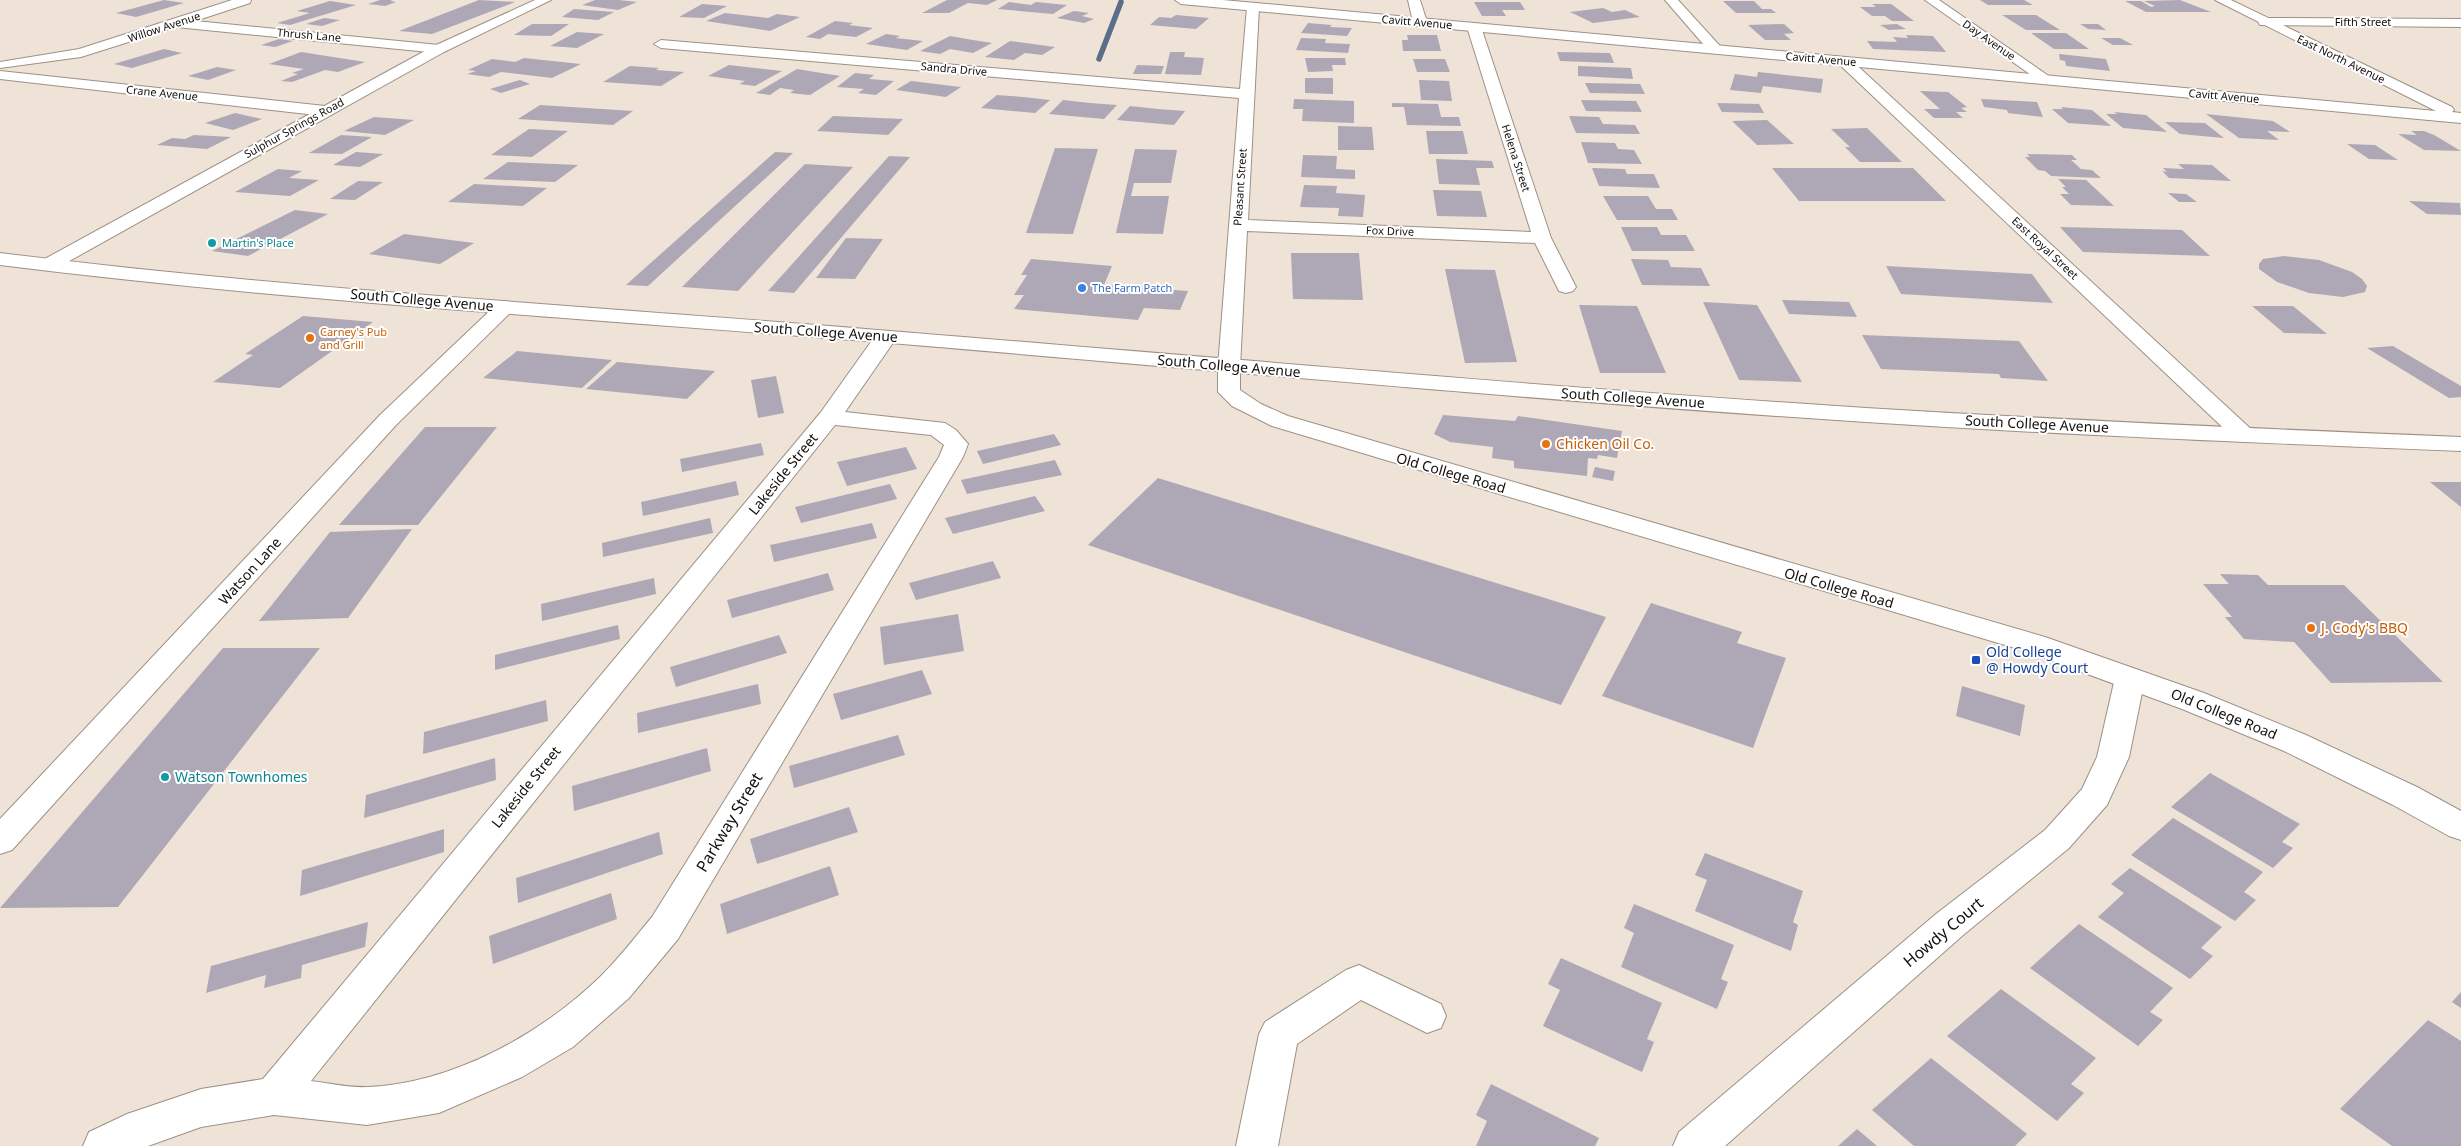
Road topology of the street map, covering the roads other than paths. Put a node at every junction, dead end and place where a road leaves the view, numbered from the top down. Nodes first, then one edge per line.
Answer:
1 (245, 0) edge
2 (545, 0) edge
3 (1180, 0) edge
4 (1414, 0) edge
5 (1671, 0) edge
6 (1931, 0) edge
7 (2221, 0) edge
8 (1252, 7) junction
9 (1420, 22) junction
10 (2265, 22) junction
11 (178, 23) junction
12 (2461, 23) edge
13 (1474, 27) junction
14 (661, 44) dead end
15 (439, 49) junction
16 (1715, 49) junction
17 (81, 53) junction
18 (1844, 61) junction
19 (0, 65) edge
20 (0, 75) edge
21 (2046, 79) junction
22 (54, 81) junction
23 (1246, 94) junction
24 (325, 111) junction
25 (2461, 117) edge
26 (1238, 225) junction
27 (1542, 238) junction
28 (0, 259) edge
29 (48, 265) junction
30 (1566, 286) dead end
31 (505, 307) junction
32 (886, 337) junction
33 (1229, 366) junction
34 (829, 417) junction
35 (2244, 435) junction
36 (2461, 444) edge
37 (2130, 678) junction
38 (2461, 827) edge
39 (0, 841) edge
40 (1427, 1016) dead end
41 (274, 1096) junction
42 (104, 1146) edge
43 (1257, 1146) edge
44 (1694, 1146) edge

1 - 11 street, Willow Avenue
2 - 15 street, Sulphur Springs Road
3 - 8 street, Cavitt Avenue
4 - 9 street
5 - 16 street
6 - 21 street, Day Avenue
7 - 10 street, East North Avenue
8 - 9 street, Cavitt Avenue
8 - 23 street, Pleasant Street
9 - 13 street, Cavitt Avenue
10 - 12 street, Fifth Street
10 - 25 street, East North Avenue
11 - 15 street, Thrush Lane
11 - 17 street, Willow Avenue
13 - 16 street, Cavitt Avenue
13 - 27 street, Helena Street
14 - 23 street, Sandra Drive
15 - 24 street, Sulphur Springs Road
16 - 18 street, Cavitt Avenue
17 - 19 street, Willow Avenue
17 - 22 street, Willow Avenue
18 - 21 street, Cavitt Avenue
18 - 35 street, East Royal Street
20 - 22 street, Crane Avenue
21 - 25 street, Cavitt Avenue
22 - 24 street, Crane Avenue
23 - 26 street, Pleasant Street
24 - 29 street, Sulphur Springs Road
26 - 27 street, Fox Drive
26 - 33 street, Pleasant Street
27 - 30 street, Helena Street
28 - 29 street, South College Avenue
29 - 31 street, South College Avenue
31 - 32 street, South College Avenue
31 - 39 street, Watson Lane
32 - 33 street, South College Avenue
32 - 34 street, Lakeside Street
33 - 35 street, South College Avenue
33 - 37 street, Old College Road
34 - 41 street, Lakeside Street
34 - 41 street, Parkway Street
35 - 36 street, South College Avenue
37 - 38 street, Old College Road
37 - 44 street, Howdy Court
40 - 43 street
41 - 42 street

